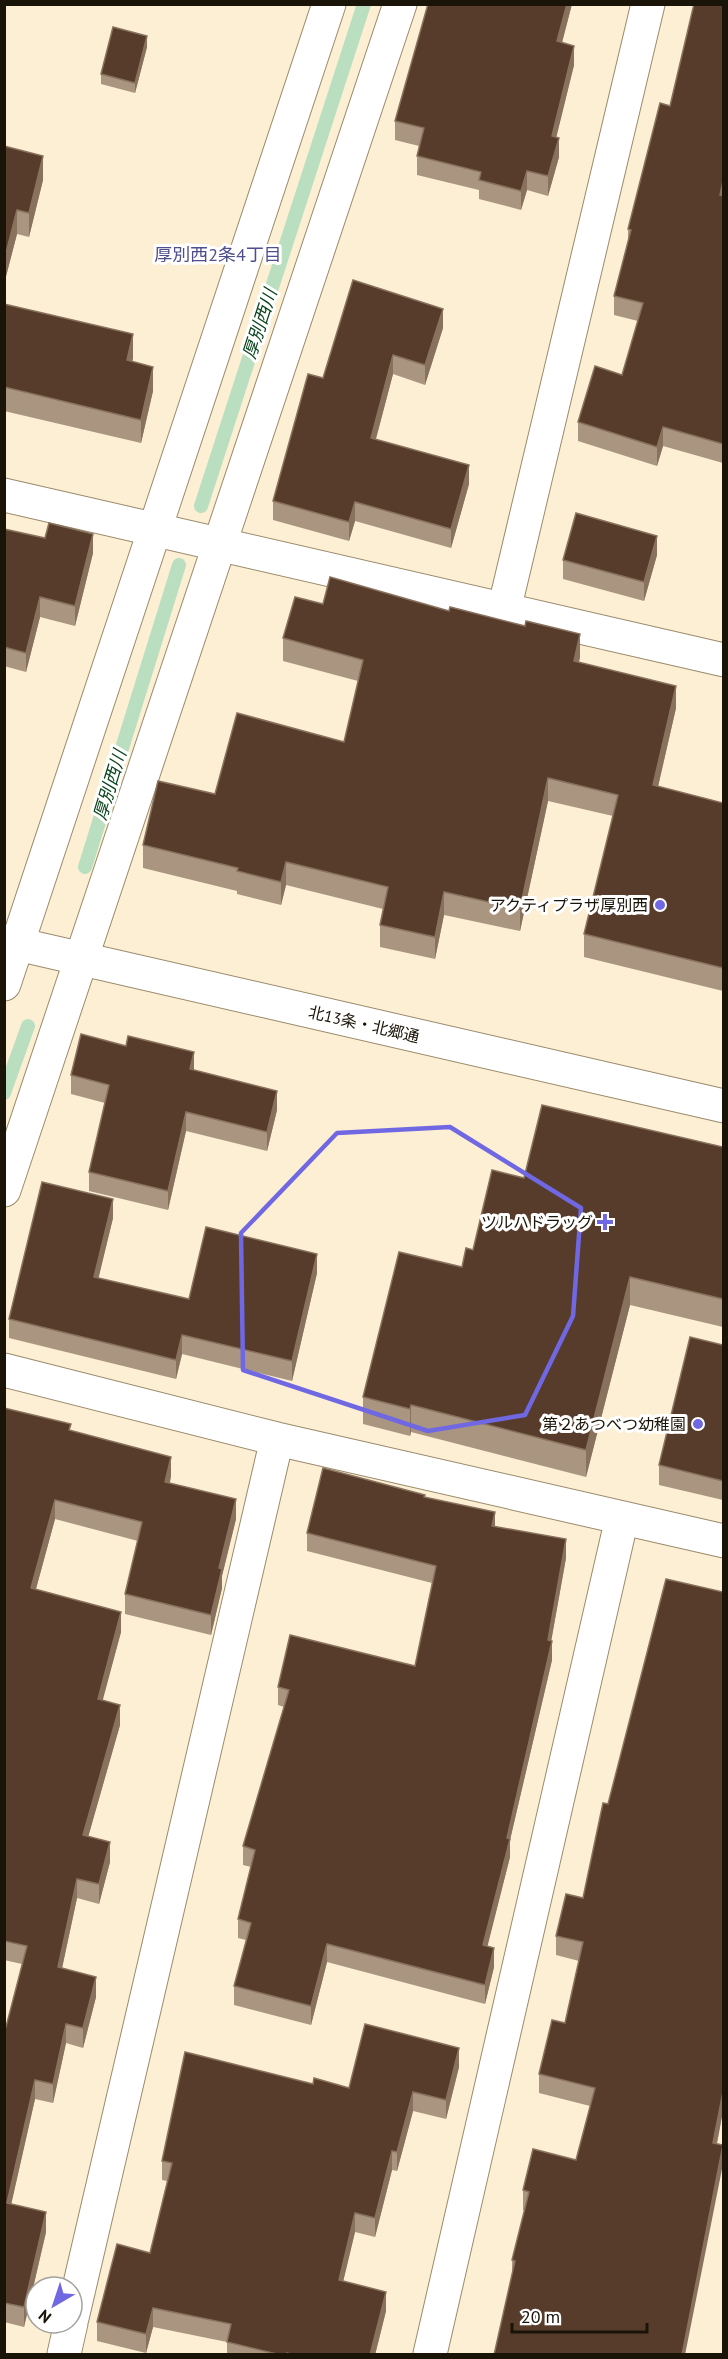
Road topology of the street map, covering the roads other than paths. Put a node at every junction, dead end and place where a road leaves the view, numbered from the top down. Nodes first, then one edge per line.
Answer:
1 (330, 4) edge
2 (400, 4) edge
3 (648, 4) edge
4 (4, 495) edge
5 (156, 530) junction
6 (221, 545) junction
7 (504, 610) junction
8 (723, 660) edge
9 (11, 942) edge
10 (83, 959) junction
11 (4, 984) edge
12 (723, 1106) edge
13 (4, 1190) edge
14 (4, 1370) edge
15 (277, 1439) junction
16 (622, 1518) junction
17 (723, 1541) edge
18 (82, 2275) edge
19 (68, 2335) edge
20 (64, 2355) edge
21 (430, 2355) edge

1 - 5 street
2 - 6 street
3 - 7 street
4 - 5 street
5 - 6 street
5 - 9 street
6 - 7 street
6 - 10 street
7 - 8 street
9 - 10 street, 北13条・北郷通
9 - 11 street
10 - 12 street, 北13条・北郷通
10 - 13 street
14 - 15 street
15 - 16 street
15 - 18 street
16 - 17 street
16 - 21 street
19 - 20 street

